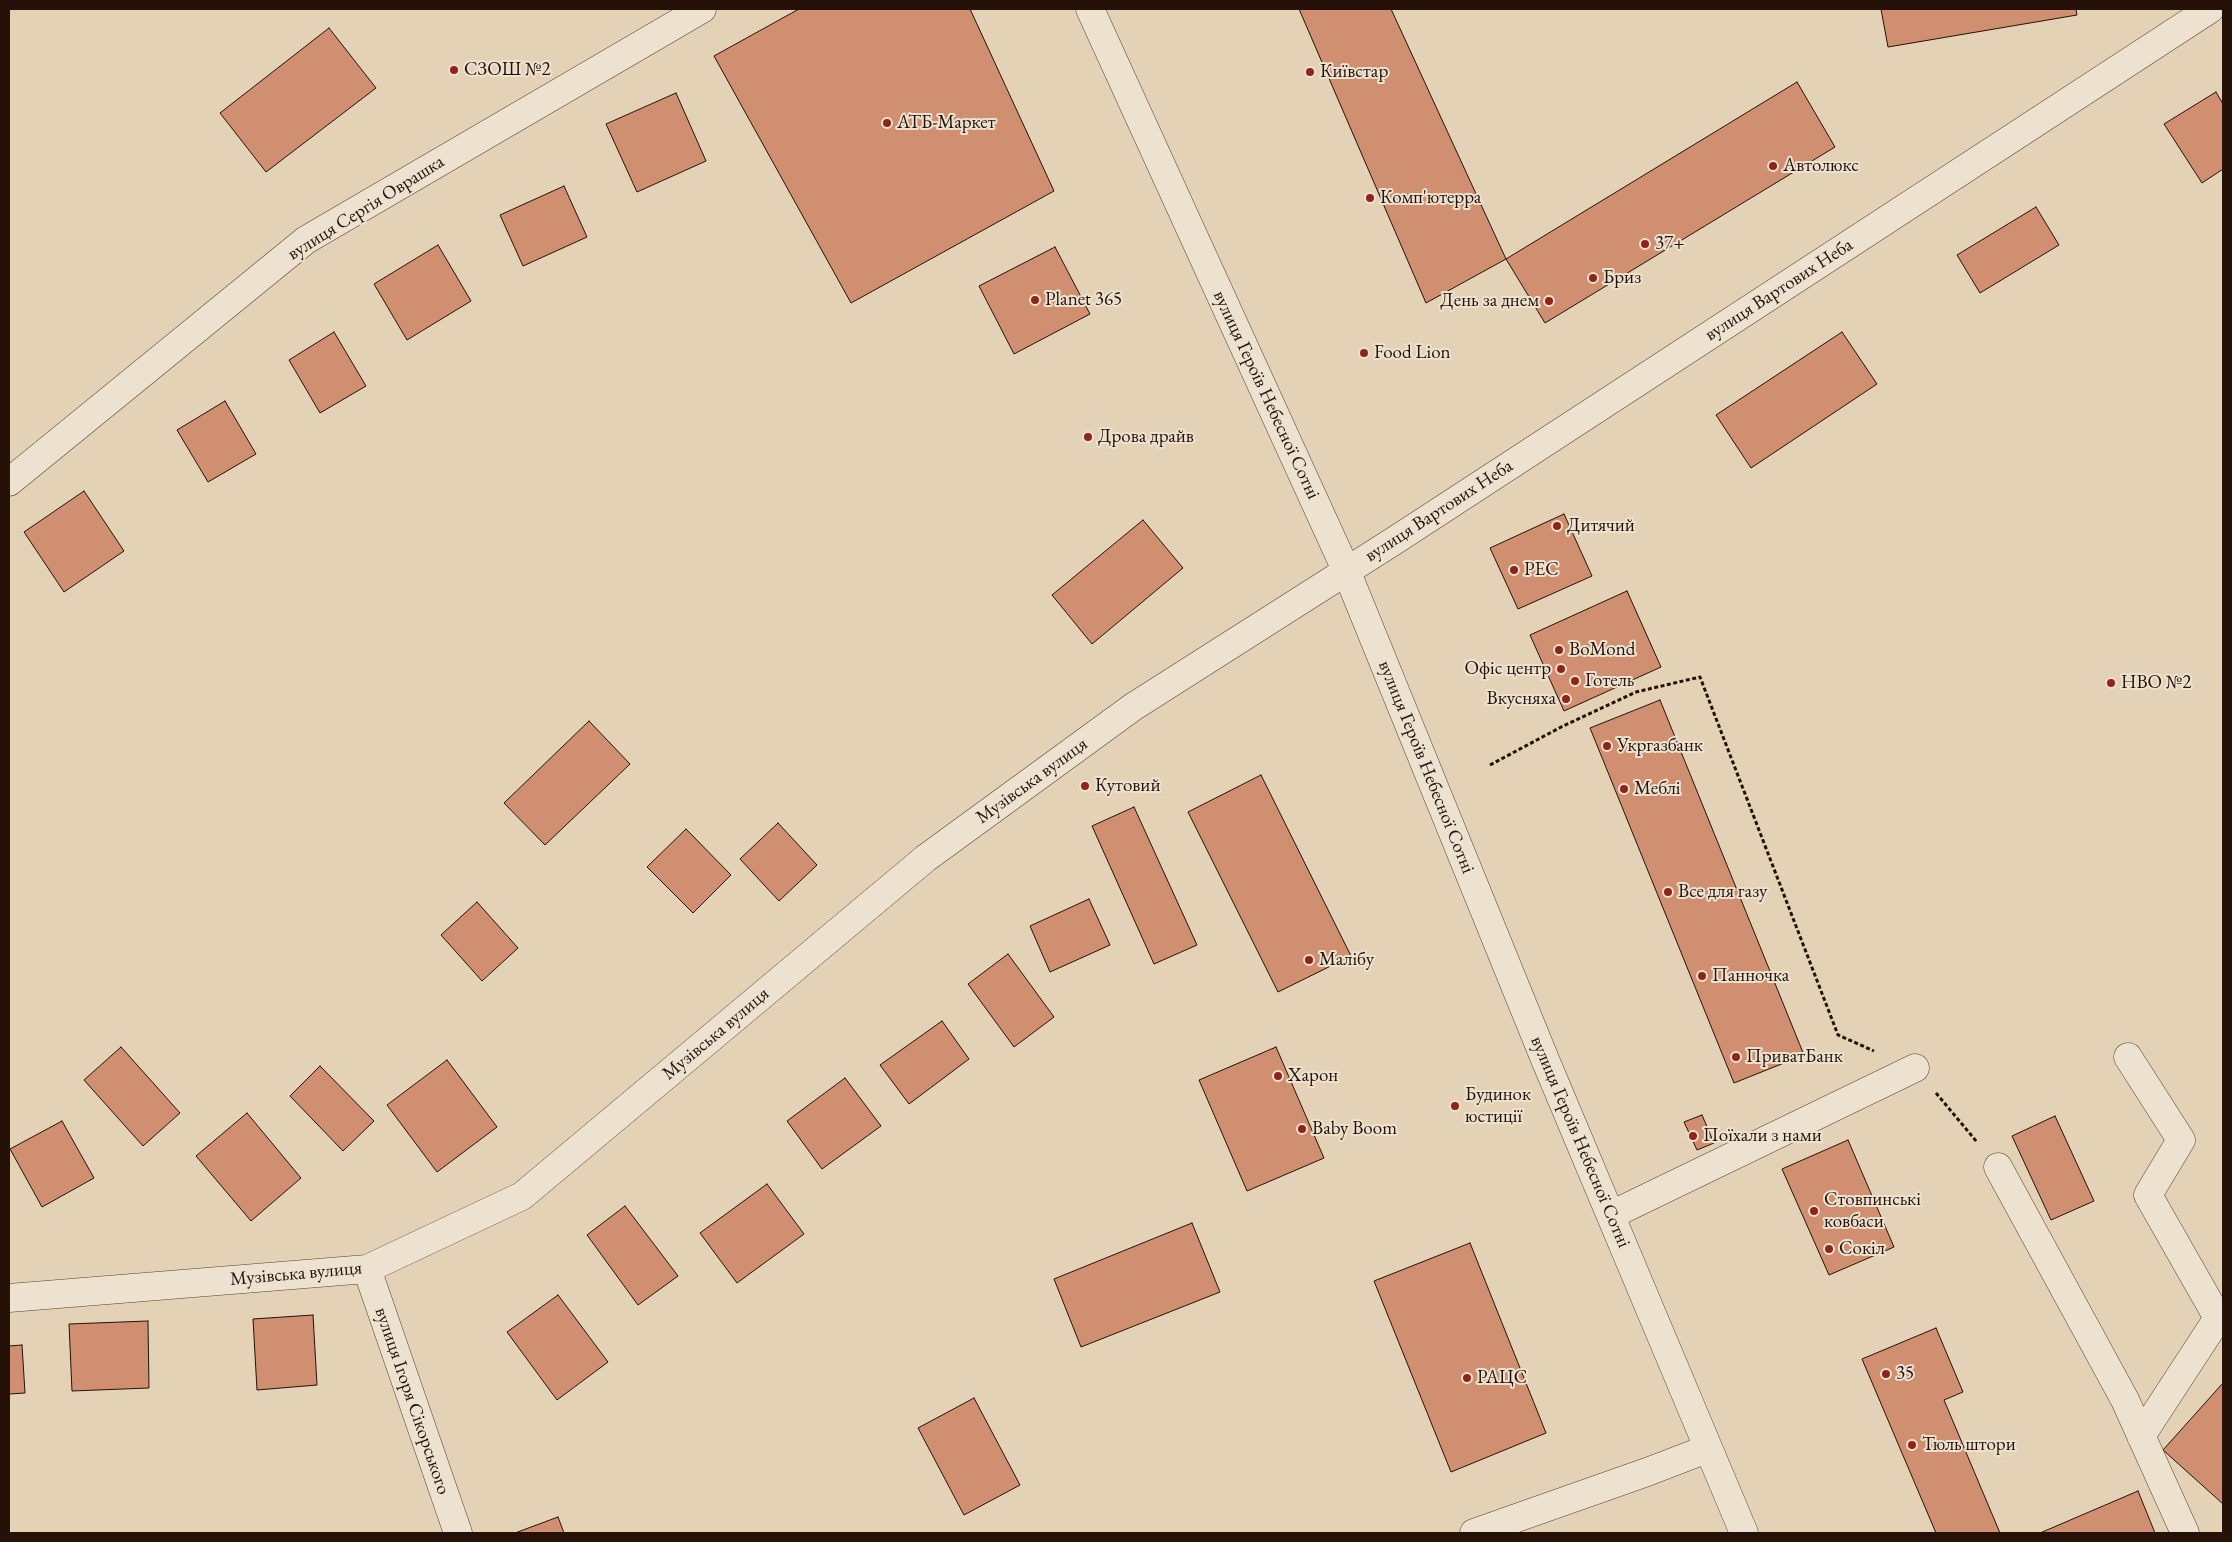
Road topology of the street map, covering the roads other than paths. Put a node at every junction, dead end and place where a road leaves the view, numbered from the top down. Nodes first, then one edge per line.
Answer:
1 (702, 9) edge
2 (1090, 9) edge
3 (2210, 9) edge
4 (9, 482) edge
5 (1346, 570) junction
6 (2128, 1057) dead end
7 (1915, 1068) road end
8 (1998, 1167) road end
9 (1611, 1215) junction
10 (367, 1270) junction
11 (9, 1298) edge
12 (2141, 1436) junction
13 (1707, 1449) junction
14 (458, 1533) edge
15 (1474, 1533) edge
16 (1744, 1533) edge
17 (2185, 1533) edge

1 - 4 street, вулиця Сергія Оврашка
2 - 5 street, вулиця Героїв Небесної Сотні
3 - 5 street, вулиця Вартових Неба
5 - 9 street, вулиця Героїв Небесної Сотні
5 - 10 street, Музівська вулиця
6 - 12 street
7 - 9 street
8 - 12 street
9 - 13 street, вулиця Героїв Небесної Сотні
10 - 11 street, Музівська вулиця
10 - 14 street, вулиця Ігоря Сікорського
12 - 17 street
13 - 15 street
13 - 16 street, вулиця Героїв Небесної Сотні

